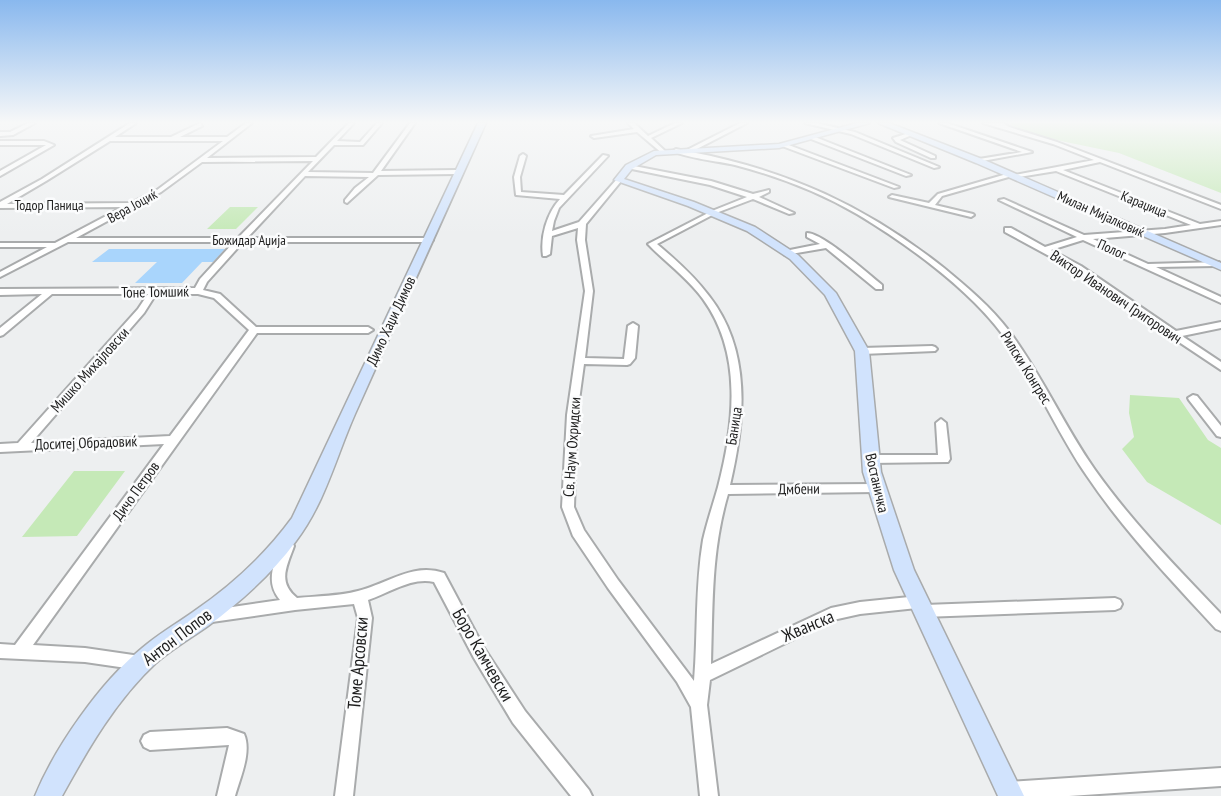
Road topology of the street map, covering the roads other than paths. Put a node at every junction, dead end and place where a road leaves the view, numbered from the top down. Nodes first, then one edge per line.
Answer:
1 (25, 160) edge
2 (76, 160) edge
3 (201, 160) edge
4 (317, 160) edge
5 (386, 160) edge
6 (465, 160) edge
7 (522, 160) edge
8 (601, 160) edge
9 (639, 160) edge
10 (725, 160) edge
11 (824, 160) edge
12 (870, 160) edge
13 (919, 160) edge
14 (984, 160) edge
15 (979, 161) joint
16 (1099, 161) joint
17 (0, 163) edge
18 (20, 163) junction
19 (629, 167) junction
20 (936, 167) dead end
21 (1056, 169) junction
22 (457, 172) dead end
23 (0, 174) edge
24 (303, 174) junction
25 (376, 174) junction
26 (908, 175) dead end
27 (1013, 176) junction
28 (619, 180) junction
29 (896, 187) dead end
30 (767, 190) dead end
31 (563, 197) junction
32 (754, 197) junction
33 (892, 197) dead end
34 (1002, 200) dead end
35 (347, 201) dead end
36 (0, 205) edge
37 (134, 205) junction
38 (931, 205) junction
39 (1221, 207) edge
40 (714, 213) junction
41 (791, 213) dead end
42 (971, 214) dead end
43 (1221, 223) edge
44 (582, 224) junction
45 (1199, 226) junction
46 (1008, 230) dead end
47 (1143, 233) junction
48 (549, 235) junction
49 (810, 235) dead end
50 (1084, 237) junction
51 (70, 240) junction
52 (241, 240) junction
53 (429, 240) junction
54 (827, 244) junction
55 (0, 245) edge
56 (59, 245) junction
57 (1046, 249) junction
58 (788, 253) junction
59 (546, 254) dead end
60 (1218, 264) edge
61 (1148, 265) junction
62 (0, 275) edge
63 (879, 287) dead end
64 (198, 291) junction
65 (0, 292) edge
66 (50, 292) junction
67 (153, 292) junction
68 (1221, 300) edge
69 (1221, 325) edge
70 (633, 326) dead end
71 (254, 330) junction
72 (368, 330) dead end
73 (0, 333) edge
74 (1172, 335) junction
75 (932, 349) dead end
76 (862, 351) junction
77 (580, 361) junction
78 (1221, 367) edge
79 (1193, 398) dead end
80 (941, 423) dead end
81 (1221, 433) edge
82 (173, 440) junction
83 (23, 445) junction
84 (0, 447) edge
85 (870, 459) junction
86 (876, 488) junction
87 (723, 490) junction
88 (295, 528) junction
89 (360, 597) junction
90 (295, 604) junction
91 (1115, 604) dead end
92 (921, 606) junction
93 (200, 620) junction
94 (1221, 624) edge
95 (0, 651) edge
96 (19, 652) junction
97 (141, 663) junction
98 (704, 675) junction
99 (699, 705) junction
100 (150, 741) dead end
101 (1221, 777) edge
102 (1010, 794) edge
103 (48, 796) edge
104 (226, 796) edge
105 (344, 796) edge
106 (583, 796) edge
107 (709, 796) edge

1 - 18 street
2 - 36 street
3 - 37 street, Вера Јоциќ
4 - 24 street
5 - 25 street
6 - 53 street, Димо Хаџи Димов
7 - 31 street
8 - 31 street
9 - 19 street
10 - 94 street, Рилски Конгрес
11 - 29 street
12 - 26 street
13 - 20 street
14 - 15 street
15 - 27 street, Милан Мијалковиќ
16 - 21 street
16 - 39 street
17 - 18 street
18 - 23 street
19 - 28 street
19 - 32 street
21 - 27 street
21 - 45 street, Караџица
22 - 25 street
24 - 25 street
24 - 52 street
25 - 35 street
27 - 38 street
27 - 47 street, Милан Мијалковиќ
28 - 40 street, Востаничка
28 - 44 street
30 - 32 street
31 - 48 street
32 - 40 street
32 - 41 street
33 - 38 street
34 - 50 street, Полог
36 - 37 street, Тодор Паница
37 - 51 street, Вера Јоциќ
38 - 42 street
40 - 58 street, Востаничка
40 - 87 street, Баница
43 - 45 street
44 - 48 street
44 - 77 street, Св. Наум Охридски
45 - 47 street
46 - 57 street, Виктор Иванович Григорович
47 - 50 street
47 - 60 street, Милан Мијалковиќ
48 - 59 street
49 - 54 street
50 - 57 street
50 - 61 street, Полог
51 - 52 street, Божидар Аџија
51 - 56 street, Вера Јоциќ
52 - 53 street, Божидар Аџија
52 - 64 street
53 - 88 street, Димо Хаџи Димов
54 - 58 street
54 - 63 street
55 - 56 street
56 - 62 street, Вера Јоциќ
57 - 74 street, Виктор Иванович Григорович
58 - 76 street, Востаничка
60 - 61 street
61 - 68 street, Полог
64 - 67 street, Тоне Томшиќ
64 - 71 street, Тоне Томшиќ
65 - 66 street, Тоне Томшиќ
66 - 67 street, Тоне Томшиќ
66 - 73 street
67 - 83 street, Мишко Михајловски
69 - 74 street
70 - 77 street
71 - 72 street
71 - 82 street, Дичо Петров
74 - 78 street, Виктор Иванович Григорович
75 - 76 street
76 - 85 street, Востаничка
77 - 99 street, Св. Наум Охридски
79 - 81 street
80 - 85 street
82 - 83 street, Доситеј Обрадовиќ
82 - 96 street, Дичо Петров
83 - 84 street, Доситеј Обрадовиќ
85 - 86 street, Востаничка
86 - 87 street, Дмбени
86 - 92 street, Востаничка
87 - 98 street, Баница
88 - 90 street
88 - 93 street, Антон Попов
89 - 90 street, Томе Арсовски
89 - 105 street, Томе Арсовски
89 - 106 street, Боро Камчевски
90 - 93 street, Томе Арсовски
91 - 92 street, Жванска
92 - 98 street, Жванска
92 - 102 street, Востаничка
93 - 97 street, Антон Попов
95 - 96 street
96 - 97 street
97 - 103 street, Антон Попов
98 - 99 street, Баница
99 - 107 street, Св. Наум Охридски
100 - 104 street
101 - 102 street

